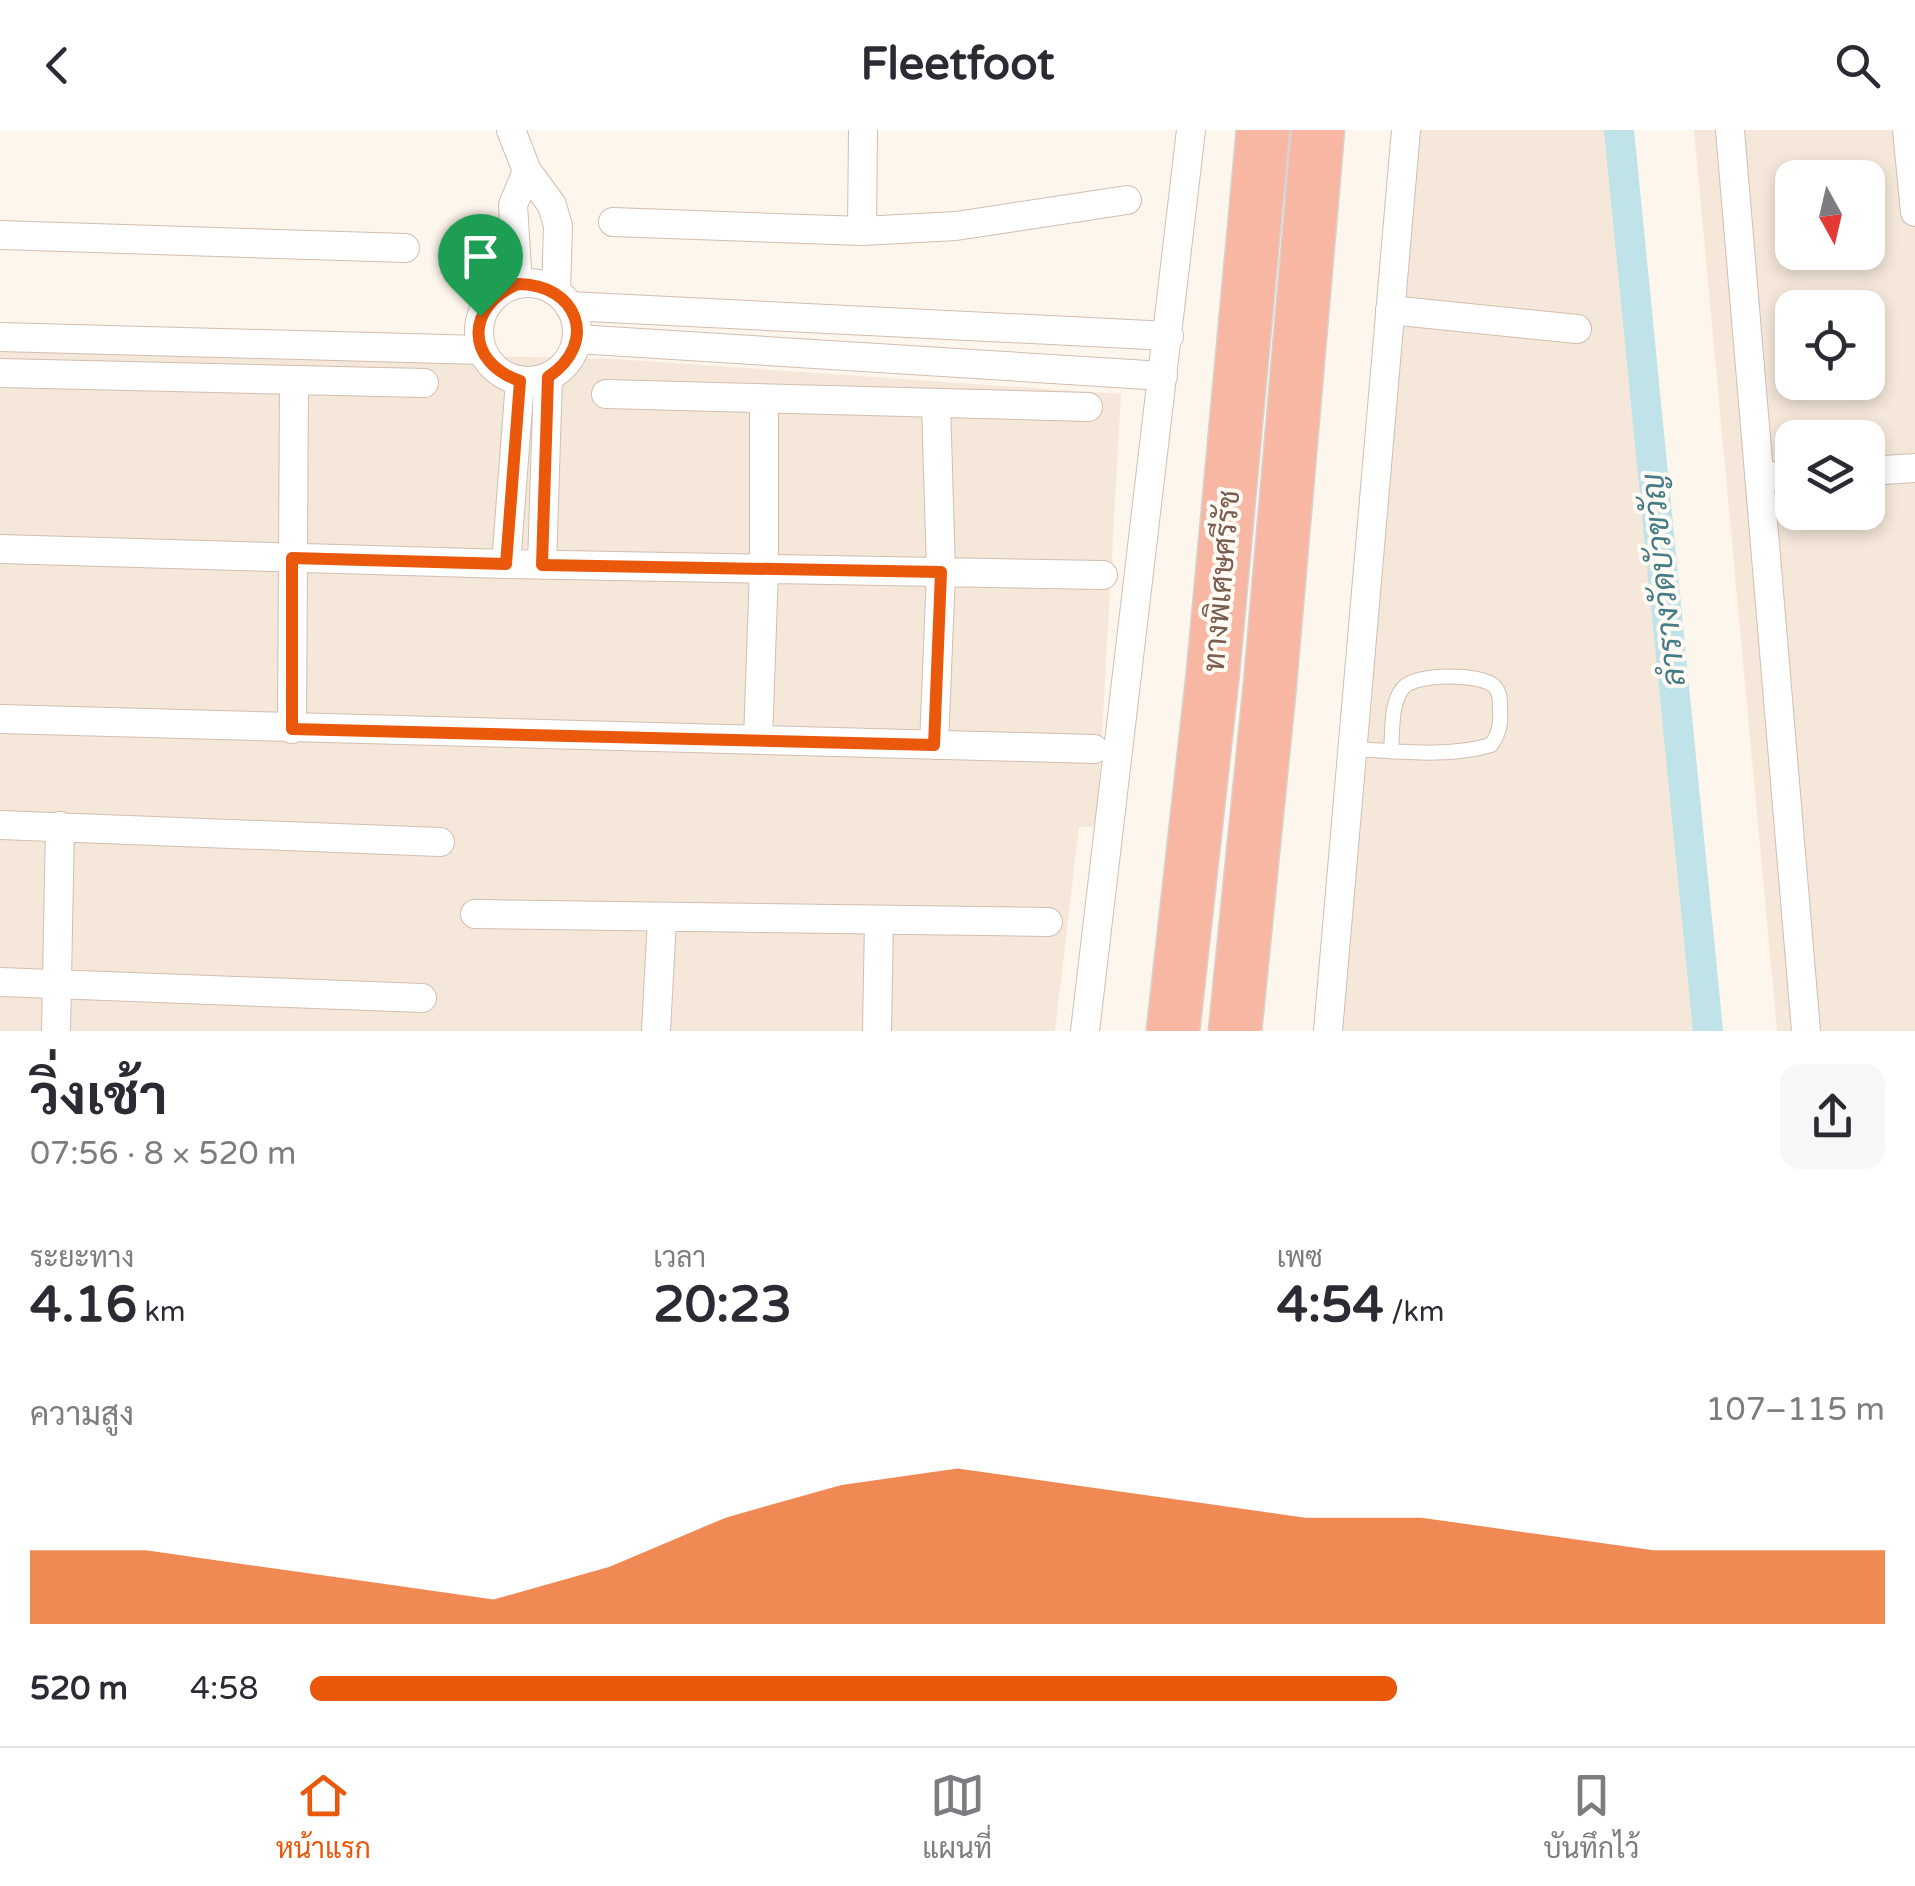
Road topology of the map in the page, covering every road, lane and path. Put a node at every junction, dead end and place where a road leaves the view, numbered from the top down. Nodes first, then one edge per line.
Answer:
1 (511, 130) edge
2 (863, 130) edge
3 (1191, 130) edge
4 (1263, 130) edge
5 (1318, 130) edge
6 (1406, 130) edge
7 (1730, 130) edge
8 (1907, 130) edge
9 (527, 172) junction
10 (1127, 200) dead end
11 (1915, 212) edge
12 (613, 222) dead end
13 (862, 231) junction
14 (0, 235) edge
15 (405, 248) dead end
16 (518, 284) junction
17 (562, 299) junction
18 (1390, 310) junction
19 (1577, 328) dead end
20 (1168, 336) junction
21 (0, 338) edge
22 (577, 339) junction
23 (481, 350) junction
24 (0, 373) edge
25 (1163, 376) junction
26 (548, 377) junction
27 (294, 380) junction
28 (520, 381) junction
29 (424, 384) dead end
30 (606, 394) dead end
31 (764, 399) junction
32 (936, 403) junction
33 (1088, 407) dead end
34 (1915, 468) edge
35 (1885, 470) edge
36 (1775, 476) edge
37 (1759, 477) junction
38 (0, 549) edge
39 (292, 558) junction
40 (506, 564) junction
41 (542, 565) junction
42 (764, 569) junction
43 (941, 572) junction
44 (1103, 575) dead end
45 (0, 719) edge
46 (292, 729) junction
47 (758, 740) junction
48 (934, 745) junction
49 (1352, 748) junction
50 (1094, 749) dead end
51 (1391, 750) junction
52 (0, 825) edge
53 (60, 826) junction
54 (440, 842) dead end
55 (475, 914) dead end
56 (662, 919) junction
57 (879, 921) junction
58 (1048, 922) dead end
59 (0, 982) edge
60 (59, 982) junction
61 (422, 998) dead end
62 (56, 1031) edge
63 (656, 1031) edge
64 (877, 1031) edge
65 (1085, 1031) edge
66 (1173, 1031) edge
67 (1235, 1031) edge
68 (1328, 1031) edge
69 (1806, 1031) edge

1 - 9 street
2 - 13 street
3 - 20 street
4 - 66 highway, ทางพิเศษศรีรัช
5 - 67 highway, ทางพิเศษศรีรัช
6 - 18 street
7 - 37 street
8 - 11 street
9 - 16 street
9 - 17 street
10 - 13 street
12 - 13 street
14 - 15 street
16 - 17 street
16 - 23 street
17 - 20 street
17 - 22 street
18 - 19 street
18 - 49 street
20 - 25 street
21 - 23 street
22 - 25 street
22 - 26 street
23 - 28 street
24 - 27 street
25 - 65 street
26 - 28 street
26 - 41 street
27 - 29 street
27 - 39 street
28 - 40 street
30 - 31 street
31 - 32 street
31 - 42 street
32 - 33 street
32 - 43 street
34 - 35 street
36 - 37 street
37 - 69 street
38 - 39 street
39 - 40 street
39 - 46 street
40 - 41 street
41 - 42 street
42 - 43 street
42 - 47 street
43 - 44 street
43 - 48 street
45 - 46 street
46 - 47 street
47 - 48 street
48 - 50 street
49 - 51 lane
49 - 68 street
51 - 51 lane
52 - 53 street
53 - 54 street
53 - 60 street
55 - 56 street
56 - 57 street
56 - 63 street
57 - 58 street
57 - 64 street
59 - 60 street
60 - 61 street
60 - 62 street

